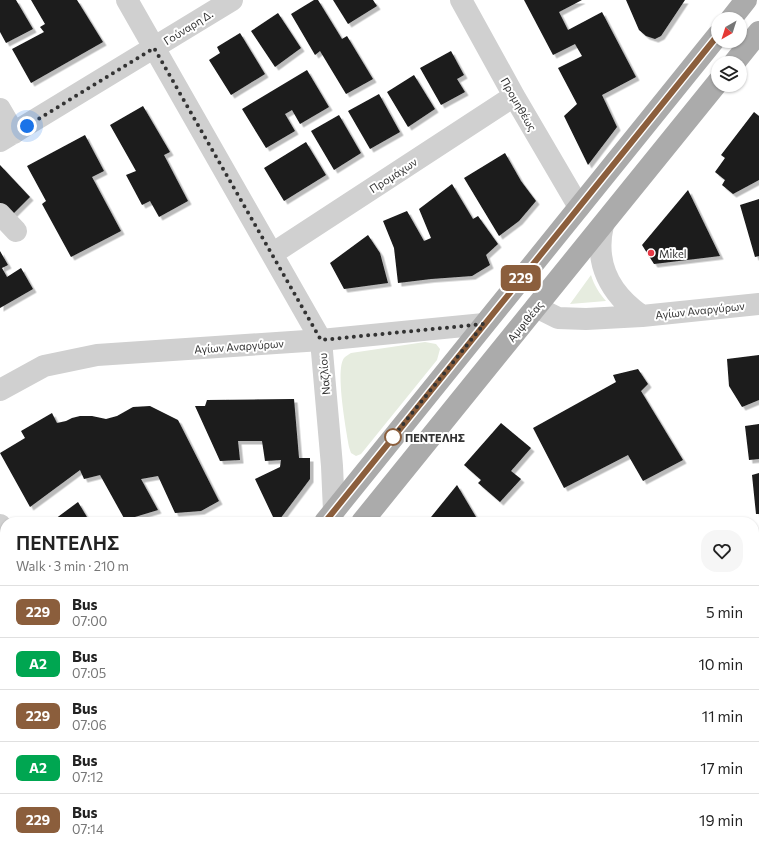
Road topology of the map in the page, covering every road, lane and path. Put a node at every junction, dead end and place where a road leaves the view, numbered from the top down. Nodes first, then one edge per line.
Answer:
1 (127, 0) edge
2 (232, 0) edge
3 (461, 0) edge
4 (746, 0) edge
5 (737, 12) edge
6 (759, 32) edge
7 (711, 44) edge
8 (154, 48) junction
9 (740, 56) edge
10 (711, 91) edge
11 (514, 96) junction
12 (0, 109) edge
13 (7, 137) edge
14 (579, 207) junction
15 (0, 214) edge
16 (603, 225) junction
17 (16, 231) dead end
18 (272, 254) junction
19 (759, 304) edge
20 (536, 307) junction
21 (642, 316) junction
22 (484, 324) junction
23 (321, 340) junction
24 (0, 390) edge
25 (330, 517) edge
26 (366, 517) edge

1 - 8 street, Ναζλίου
2 - 8 street, Γούναρη Δ.
3 - 11 street, Προμηθέως
4 - 5 main road
6 - 9 main road
7 - 14 main road
8 - 13 street, Γούναρη Δ.
8 - 18 street, Ναζλίου
10 - 16 main road, Αμφιθέας
11 - 14 street, Προμηθέως
11 - 18 street, Προμάχων
12 - 13 street
14 - 22 main road
15 - 17 street
16 - 20 main road, Αμφιθέας
16 - 21 street, Αγίων Αναργύρων
18 - 23 street, Ναζλίου
19 - 21 street, Αγίων Αναργύρων
20 - 21 street, Αγίων Αναργύρων
20 - 26 main road, Αμφιθέας
22 - 23 street, Αγίων Αναργύρων
22 - 25 main road
23 - 24 street, Αγίων Αναργύρων
23 - 25 street, Ναζλίου

